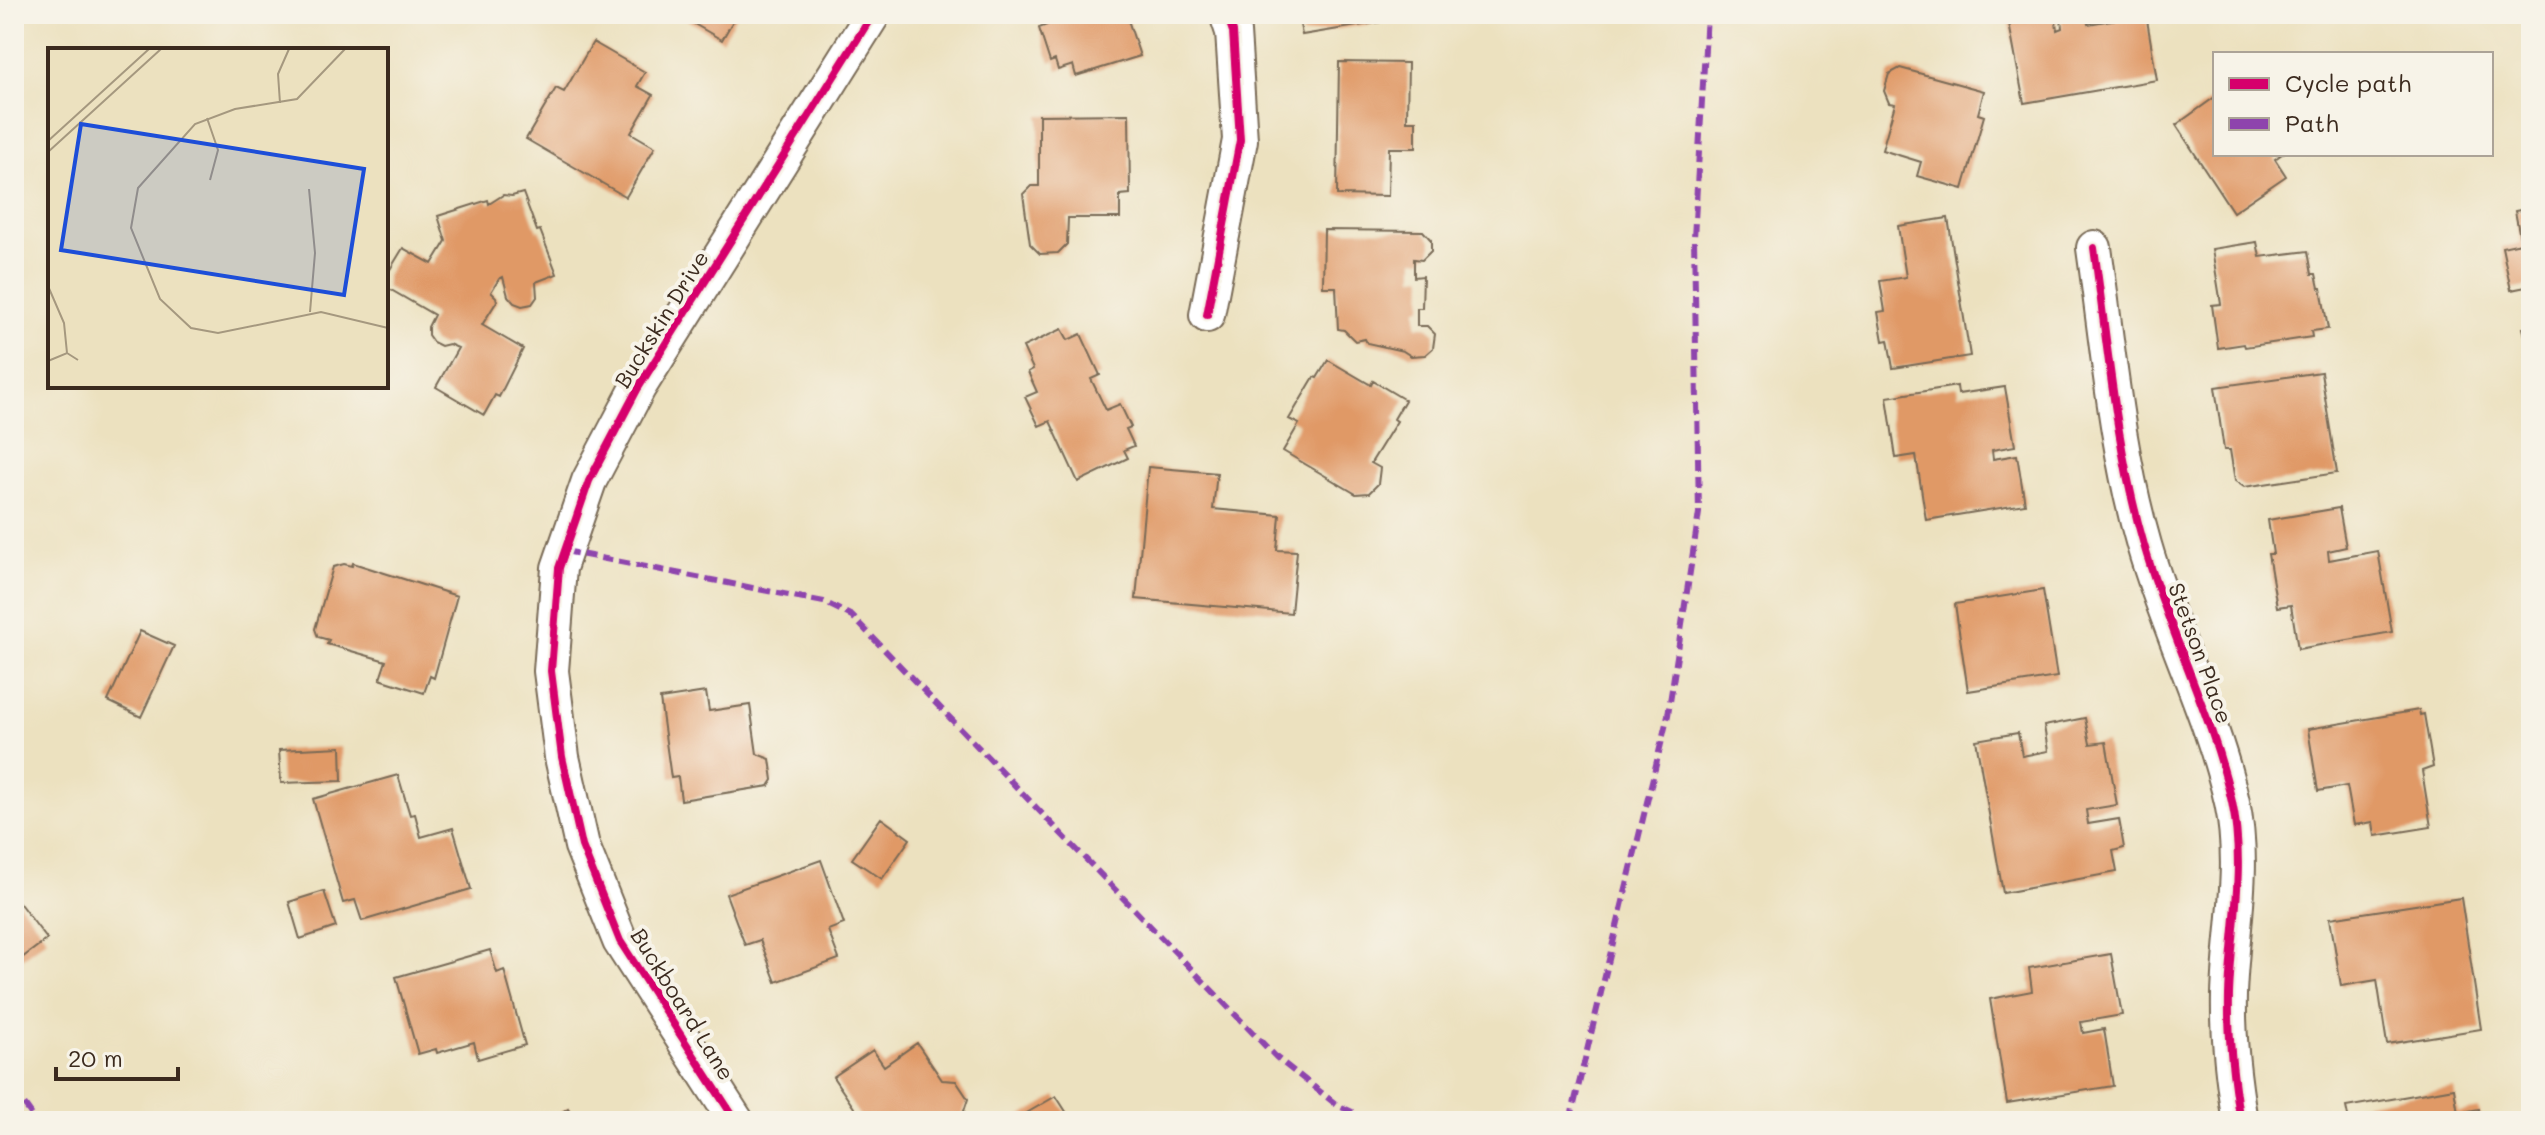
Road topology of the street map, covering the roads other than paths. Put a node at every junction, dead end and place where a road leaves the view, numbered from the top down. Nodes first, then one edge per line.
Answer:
1 (873, 14) edge
2 (1227, 14) edge
3 (2094, 248) dead end
4 (1207, 315) dead end
5 (551, 671) joint
6 (736, 1121) edge
7 (2240, 1121) edge

1 - 5 street, Buckskin Drive
2 - 4 street
3 - 7 street, Stetson Place
5 - 6 street, Buckboard Lane

